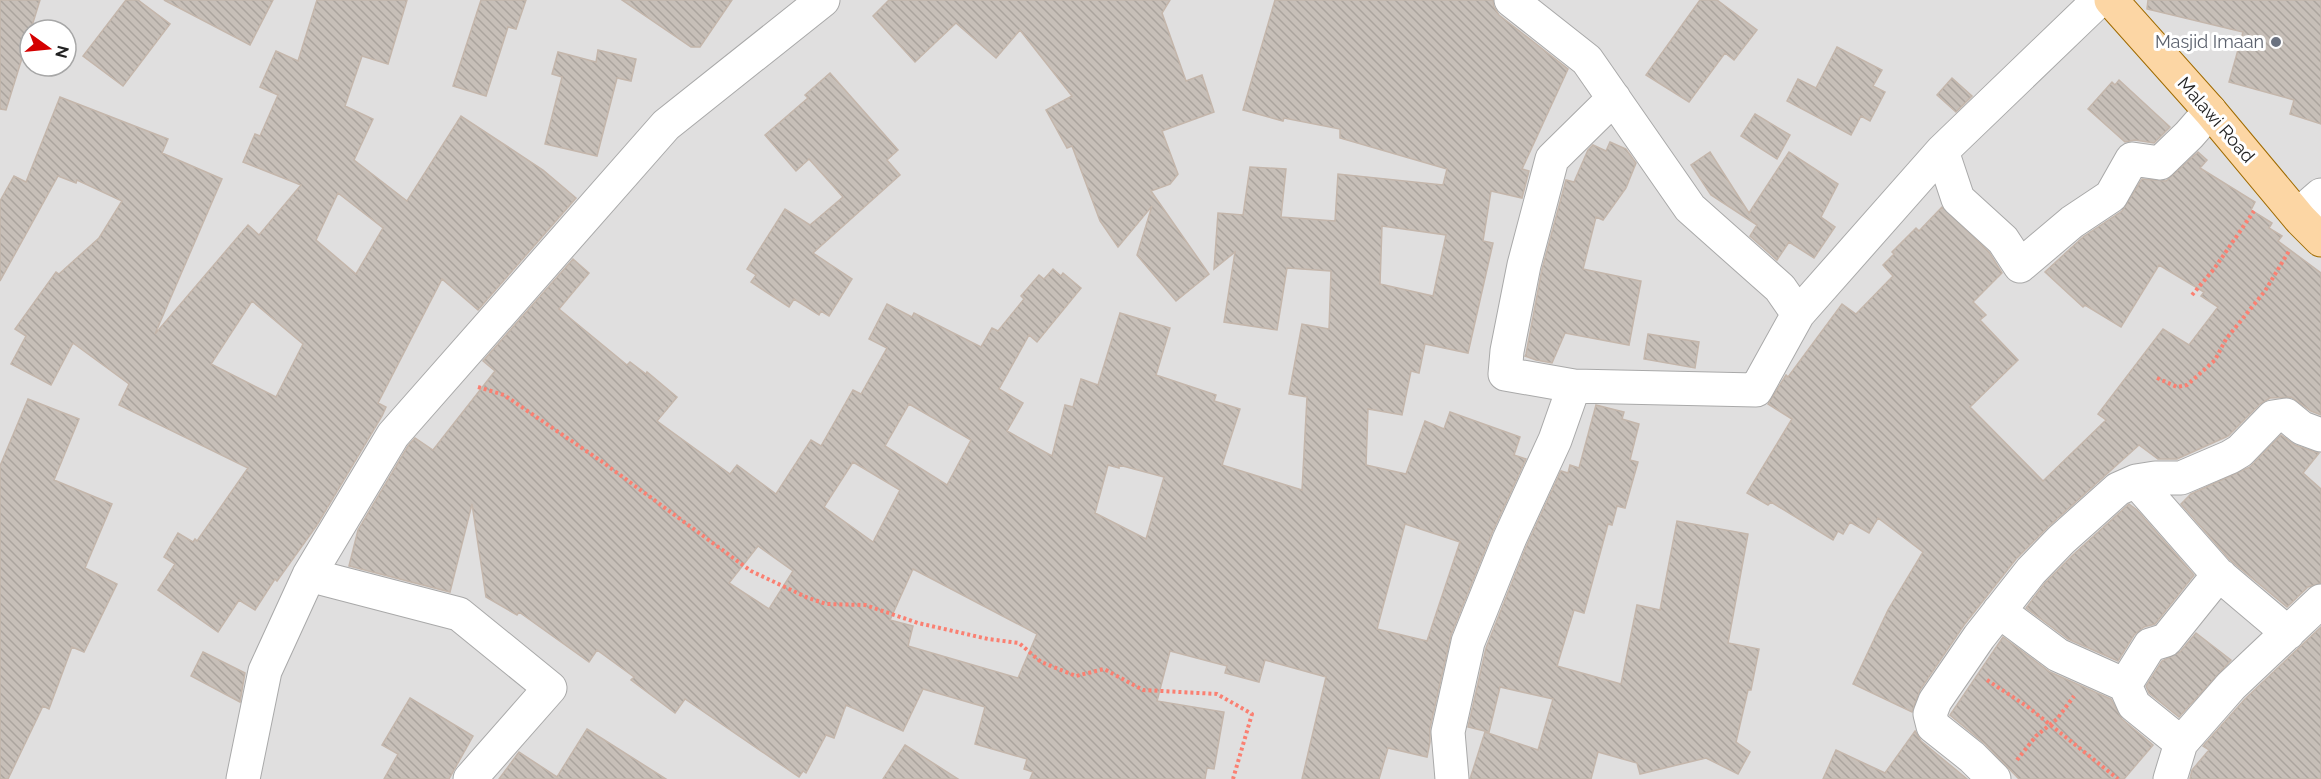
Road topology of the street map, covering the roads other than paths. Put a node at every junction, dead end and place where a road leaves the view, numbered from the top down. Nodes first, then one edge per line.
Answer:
1 (823, 0) edge
2 (1511, 0) edge
3 (2099, 0) edge
4 (2111, 0) edge
5 (1614, 98) junction
6 (2210, 111) junction
7 (1942, 152) junction
8 (2309, 205) edge
9 (2321, 240) edge
10 (1798, 314) junction
11 (1574, 386) junction
12 (2321, 435) edge
13 (2136, 481) junction
14 (309, 575) junction
15 (2221, 576) junction
16 (2321, 601) edge
17 (1999, 611) junction
18 (2288, 633) junction
19 (2125, 686) junction
20 (2181, 743) junction
21 (2003, 773) edge
22 (243, 779) edge
23 (470, 779) edge
24 (1452, 779) edge
25 (2170, 779) edge

1 - 14 street
2 - 5 street
3 - 7 street
4 - 6 main road, Malawi Road
5 - 10 street
5 - 11 street
6 - 7 street
6 - 8 main road, Malawi Road
7 - 10 street
8 - 9 main road, Malawi Road
10 - 11 street
11 - 24 street
12 - 13 street
13 - 15 street
13 - 17 street
14 - 22 street
14 - 23 street
15 - 18 street
15 - 19 street
16 - 18 street
17 - 19 street
17 - 21 street
18 - 20 street
19 - 20 street
20 - 25 street

